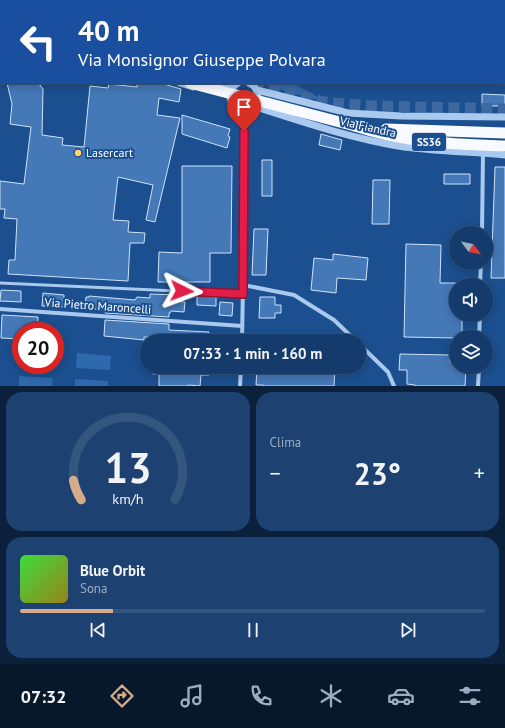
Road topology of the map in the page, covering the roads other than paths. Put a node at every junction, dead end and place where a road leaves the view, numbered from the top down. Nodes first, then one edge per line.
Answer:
1 (184, 84) edge
2 (194, 84) edge
3 (237, 84) edge
4 (251, 84) edge
5 (257, 90) junction
6 (231, 102) junction
7 (253, 106) junction
8 (237, 108) junction
9 (246, 110) junction
10 (505, 117) edge
11 (355, 126) junction
12 (244, 131) junction
13 (505, 134) edge
14 (505, 146) edge
15 (483, 153) junction
16 (505, 155) edge
17 (482, 226) edge
18 (0, 283) edge
19 (243, 285) junction
20 (243, 294) junction
21 (0, 309) edge
22 (242, 326) junction
23 (242, 334) edge
24 (349, 334) edge
25 (366, 351) edge
26 (241, 374) edge
27 (479, 374) edge
28 (240, 386) edge
29 (394, 386) edge
30 (478, 386) edge

1 - 6 street
2 - 11 highway, SS36, bridge
3 - 6 street
4 - 5 street
5 - 7 street
5 - 10 street, Via Fiandra
6 - 8 street
7 - 9 street
7 - 15 street, Via Fiandra
8 - 9 street
8 - 12 street
9 - 12 street
11 - 13 highway, SS36
11 - 14 highway, SS36
12 - 19 street
15 - 16 street, Via Fiandra
15 - 17 street
18 - 20 lane
19 - 20 street
19 - 24 street
20 - 22 street
21 - 22 street, Via Pietro Maroncelli
22 - 23 street
25 - 29 street
26 - 28 street
27 - 30 street

